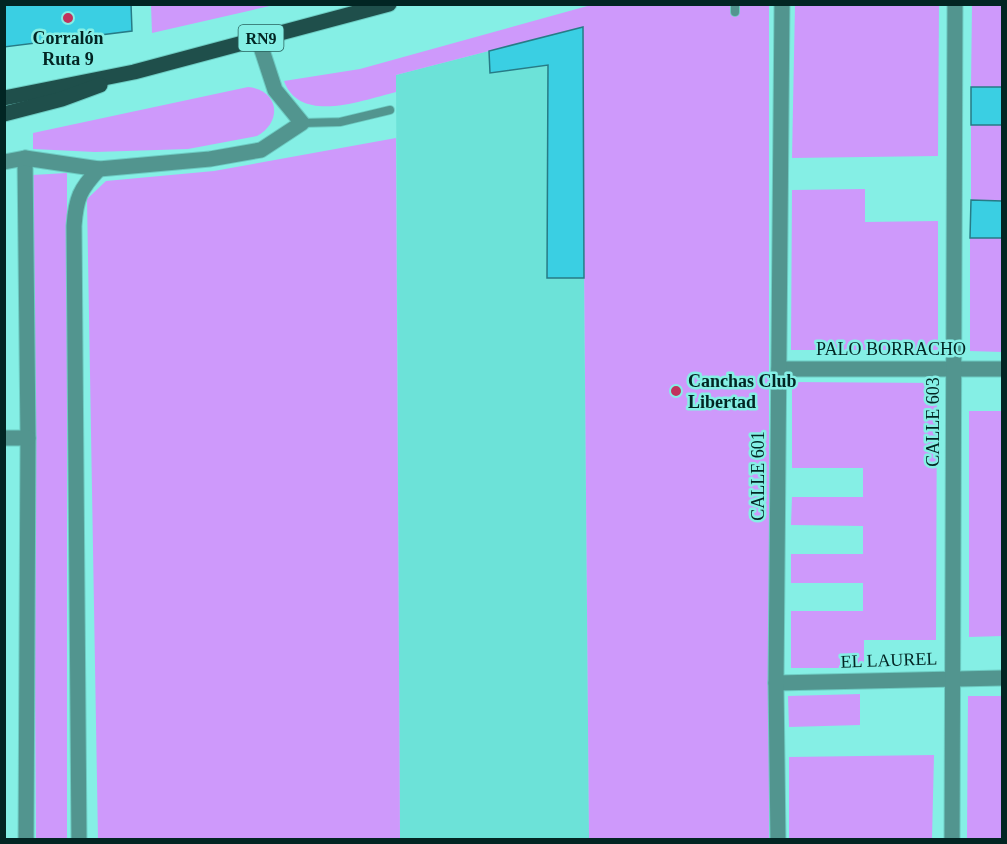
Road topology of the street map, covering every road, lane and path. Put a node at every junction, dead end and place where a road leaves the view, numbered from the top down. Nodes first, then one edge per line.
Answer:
1 (389, 4) edge
2 (782, 4) edge
3 (955, 4) edge
4 (258, 39) junction
5 (134, 72) junction
6 (4, 98) edge
7 (390, 111) dead end
8 (4, 114) edge
9 (302, 123) junction
10 (25, 158) junction
11 (4, 162) edge
12 (99, 169) junction
13 (779, 369) junction
14 (953, 369) junction
15 (1002, 369) edge
16 (4, 438) edge
17 (28, 438) junction
18 (953, 677) junction
19 (1002, 678) edge
20 (776, 682) junction
21 (26, 840) edge
22 (79, 840) edge
23 (778, 840) edge
24 (952, 840) edge

1 - 4 main road, RN9
2 - 13 street, CALLE 601
3 - 14 street, CALLE 603
4 - 5 main road, RN9
4 - 9 street
5 - 6 main road, RN9
5 - 8 main road, RN9
7 - 9 lane
9 - 12 street
10 - 11 street
10 - 12 street
10 - 17 street
12 - 22 street
13 - 14 street, PALO BORRACHO
13 - 20 street, CALLE 601
14 - 15 street, PALO BORRACHO
14 - 18 street, CALLE 603
16 - 17 street
17 - 21 street
18 - 19 street, EL LAUREL
18 - 20 street, EL LAUREL
18 - 24 street, CALLE 603
20 - 23 street, CALLE 601

